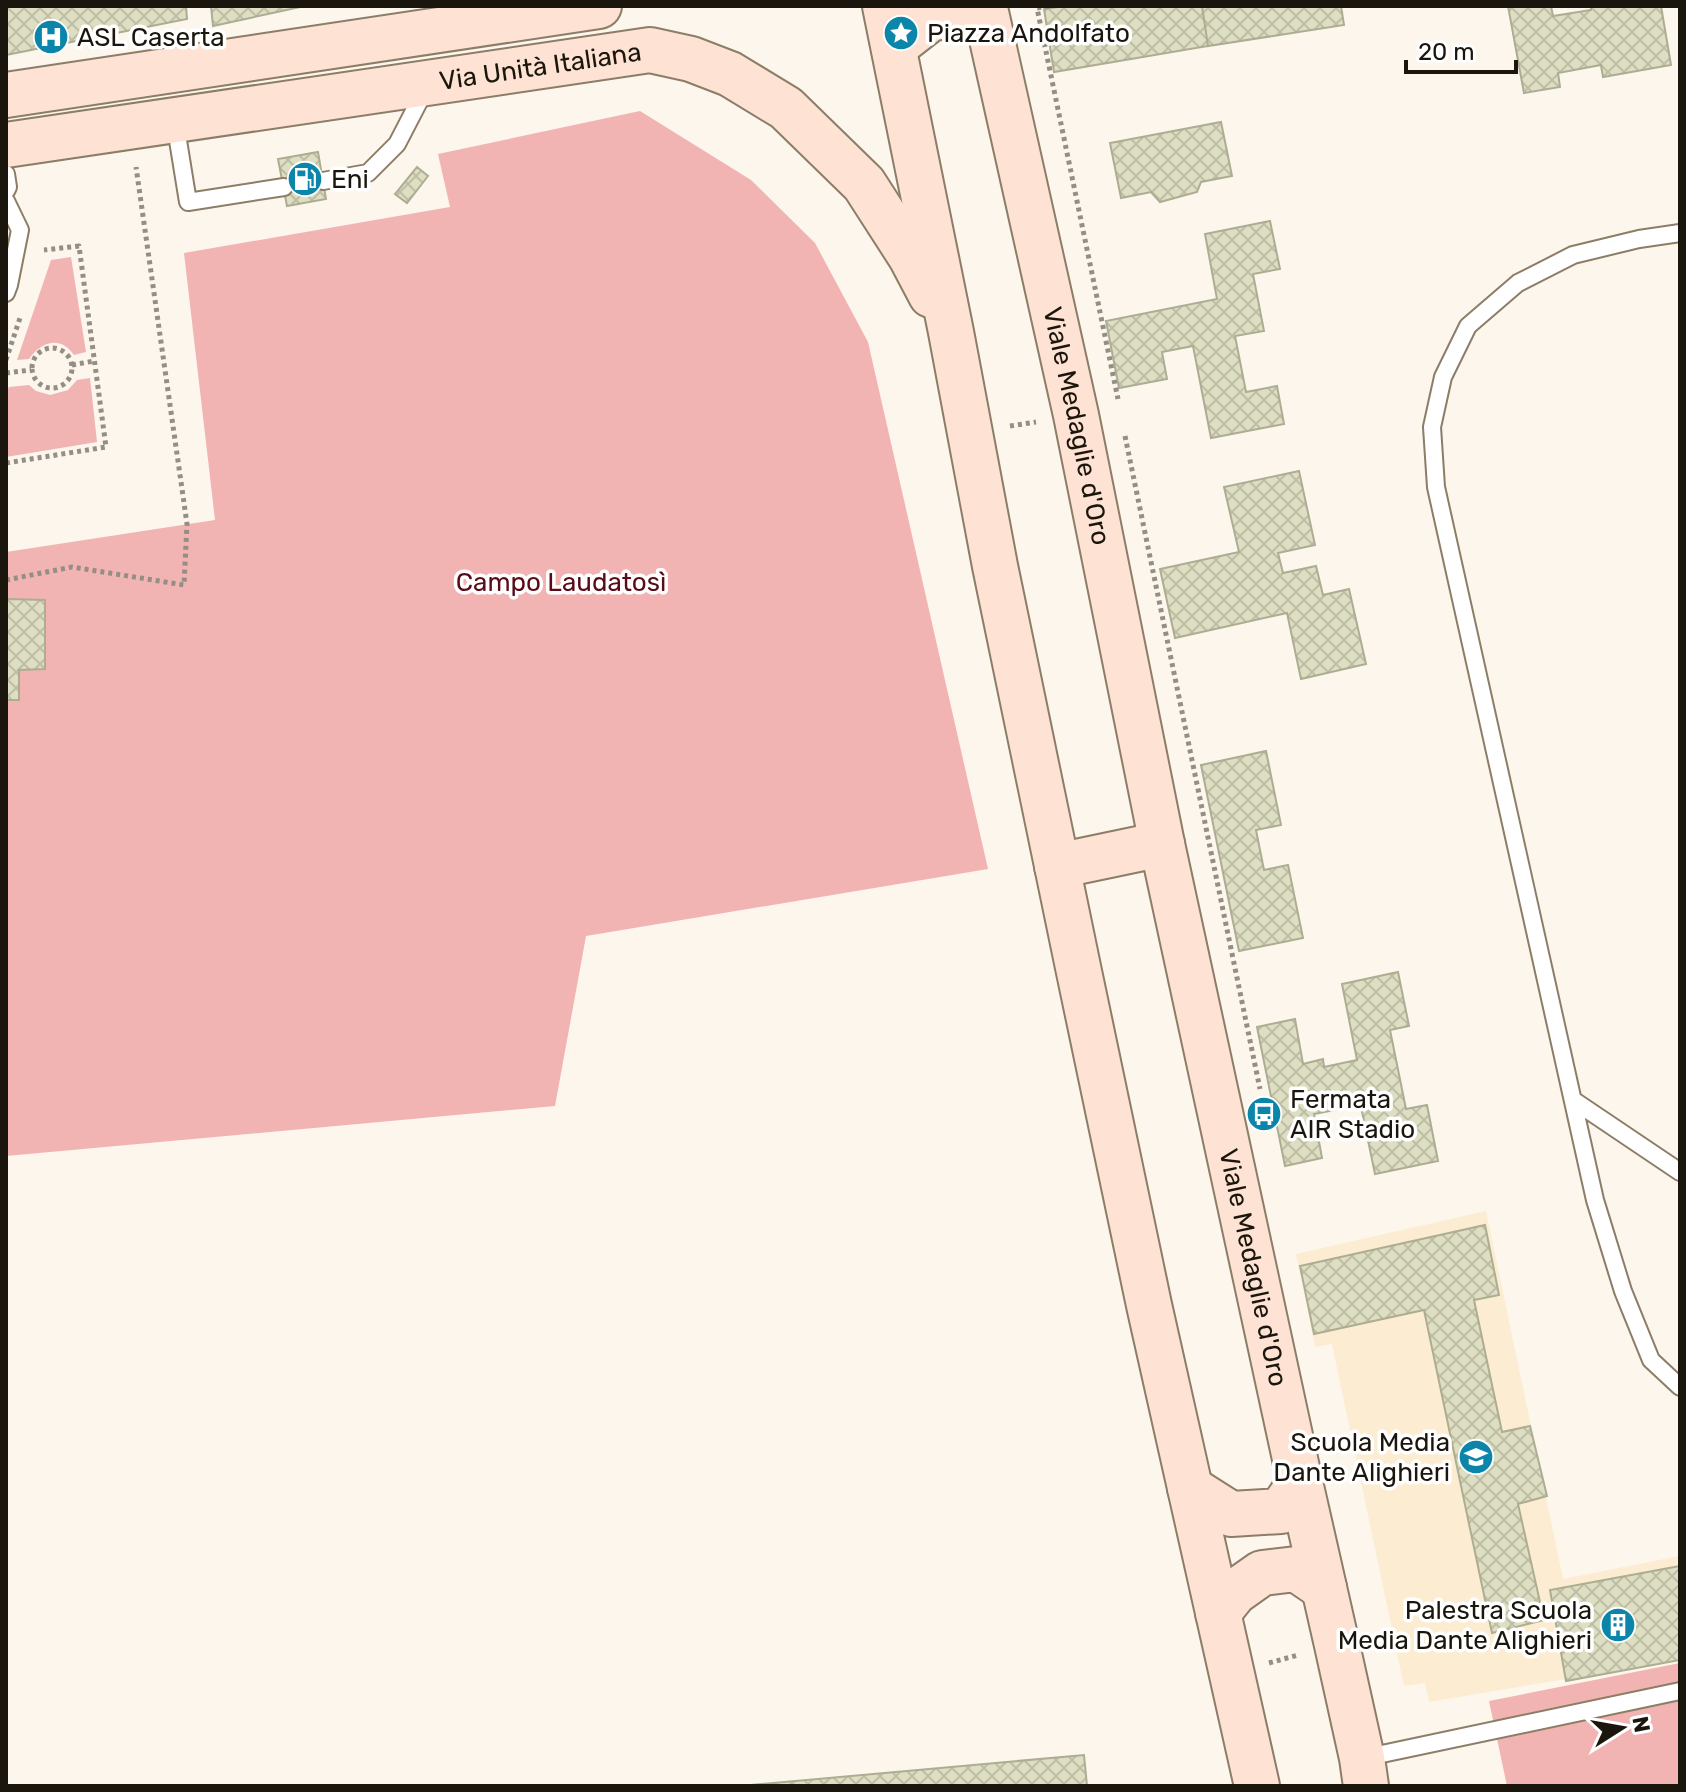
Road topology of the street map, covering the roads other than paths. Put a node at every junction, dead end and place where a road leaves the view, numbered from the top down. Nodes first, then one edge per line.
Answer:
1 (599, 6) edge
2 (984, 7) edge
3 (891, 32) edge
4 (428, 82) junction
5 (6, 95) edge
6 (175, 120) junction
7 (6, 145) edge
8 (6, 174) edge
9 (323, 181) dead end
10 (284, 187) dead end
11 (6, 191) edge
12 (6, 201) edge
13 (1680, 233) edge
14 (6, 293) edge
15 (951, 332) junction
16 (1162, 844) junction
17 (1057, 866) junction
18 (1573, 1100) junction
19 (1680, 1172) edge
20 (1680, 1387) edge
21 (1300, 1482) junction
22 (1190, 1488) junction
23 (1324, 1588) junction
24 (1218, 1613) junction
25 (1680, 1691) edge
26 (1364, 1772) edge
27 (1257, 1786) edge

1 - 5 main road, Via Unità Italiana
2 - 3 main road
2 - 16 main road, Viale Medaglie d'Oro
3 - 15 main road
4 - 6 main road, Via Unità Italiana
4 - 9 lane
4 - 15 main road, Via Unità Italiana
6 - 7 main road, Via Unità Italiana
6 - 10 lane
8 - 11 lane
12 - 14 lane
13 - 18 lane
15 - 17 main road
16 - 17 main road
16 - 21 main road, Viale Medaglie d'Oro
17 - 22 main road
18 - 19 lane
18 - 20 lane
21 - 22 main road
21 - 23 main road, Viale Medaglie d'Oro
22 - 24 main road
23 - 24 main road
23 - 26 main road, Viale Medaglie d'Oro
24 - 27 main road
25 - 26 lane

